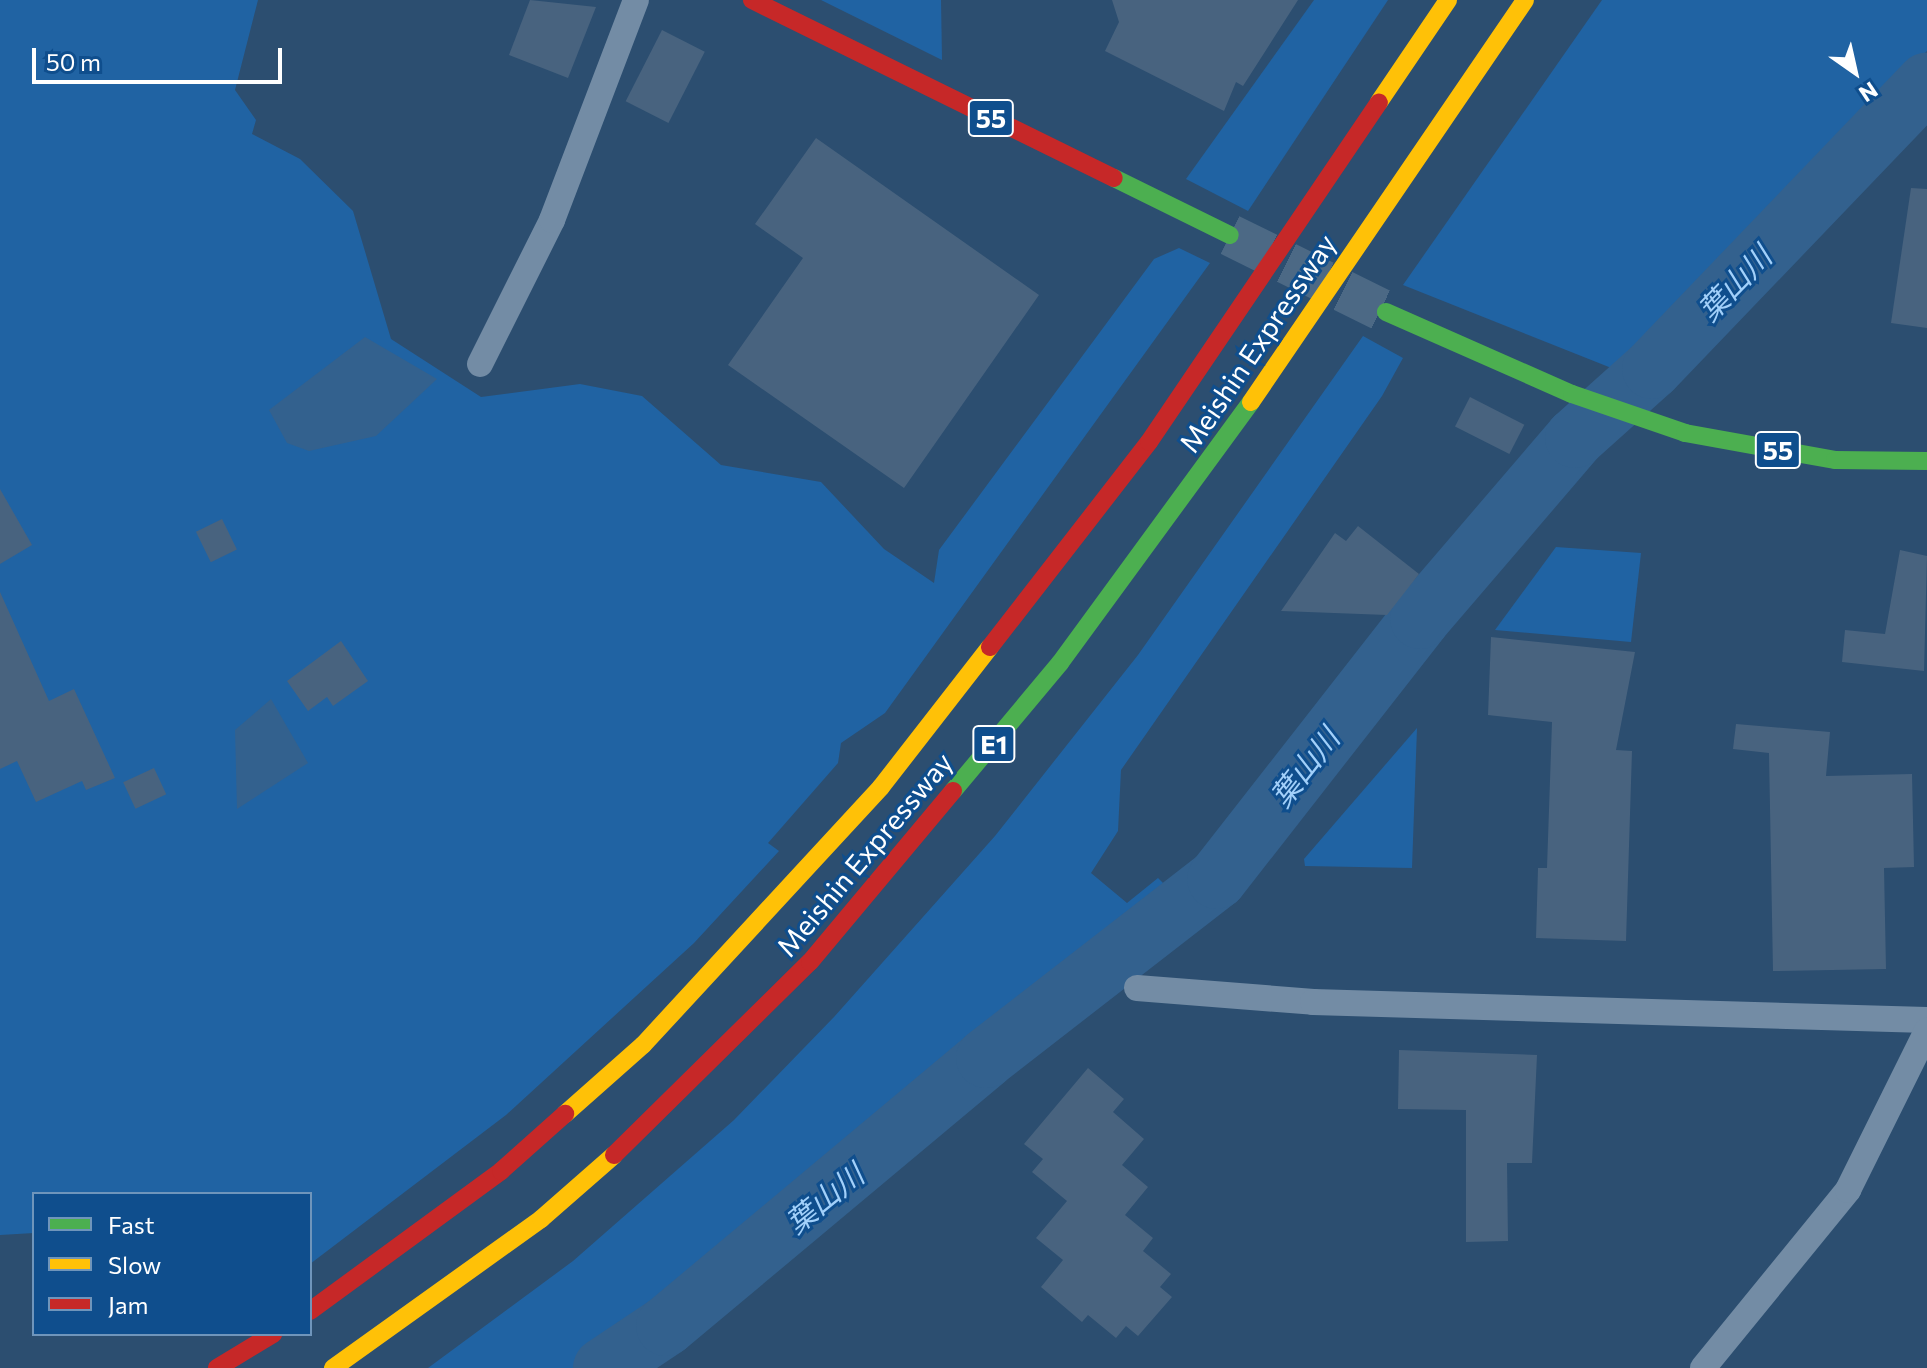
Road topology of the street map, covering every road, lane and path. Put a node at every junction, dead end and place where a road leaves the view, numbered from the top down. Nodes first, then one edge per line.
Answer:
1 (636, 0) edge
2 (752, 0) edge
3 (1447, 0) edge
4 (1525, 0) edge
5 (1230, 235) tunnel mouth
6 (1386, 312) tunnel mouth
7 (480, 364) dead end
8 (1927, 461) edge
9 (1137, 988) dead end
10 (1927, 1020) edge
11 (1927, 1031) edge
12 (312, 1310) edge
13 (270, 1336) edge
14 (217, 1368) edge
15 (333, 1368) edge
16 (1703, 1368) edge

1 - 7 street
2 - 5 main road, 55
3 - 12 main road, Meishin Expressway / E1
4 - 15 main road, Meishin Expressway / E1
6 - 8 main road, 55
9 - 10 street
11 - 16 street
13 - 14 main road

